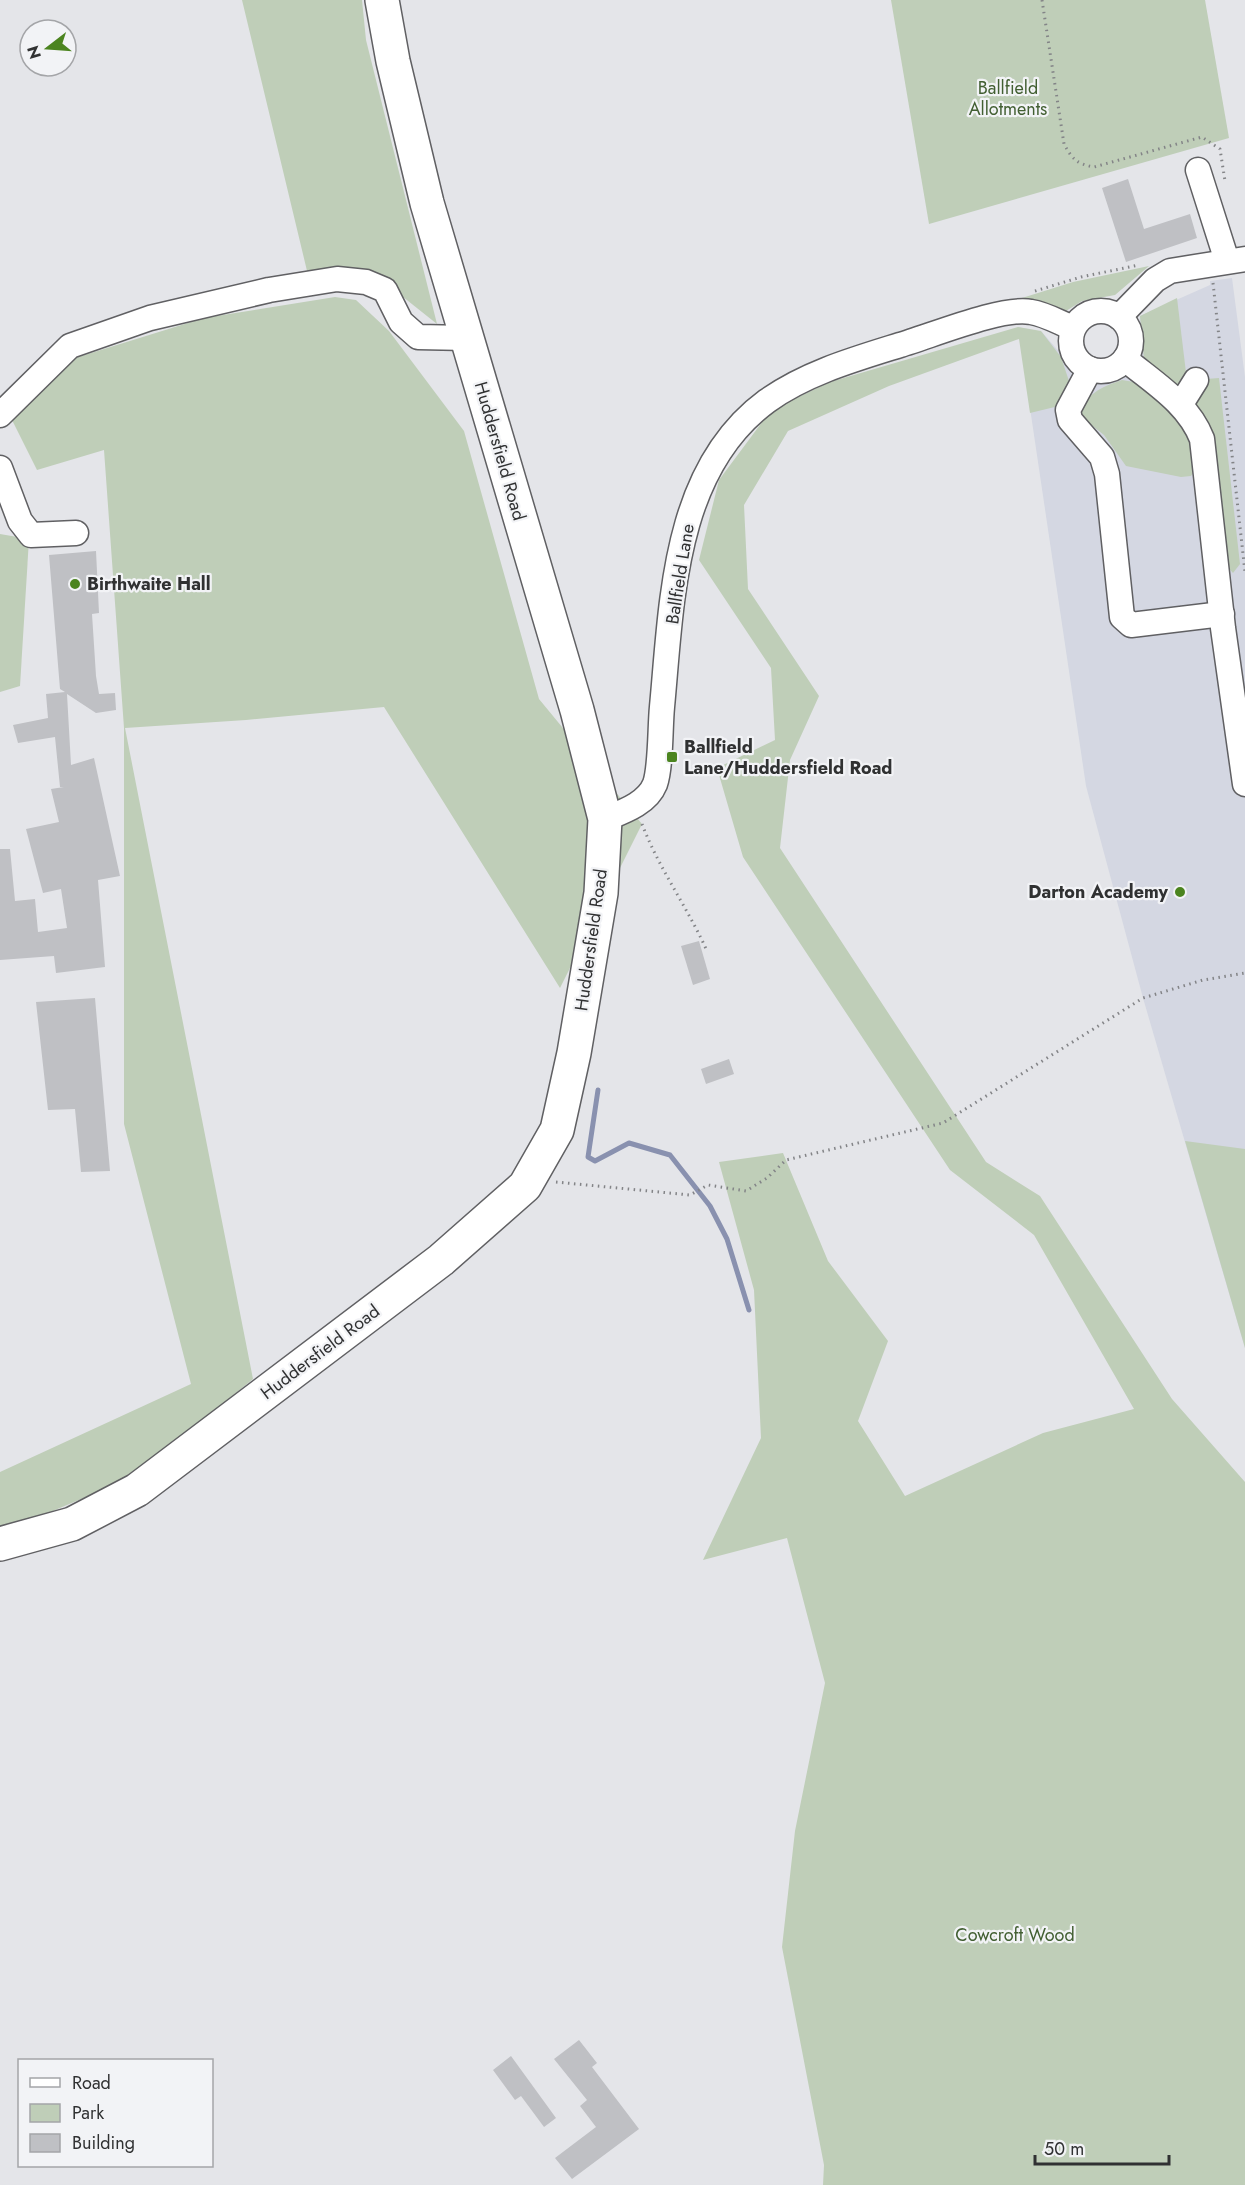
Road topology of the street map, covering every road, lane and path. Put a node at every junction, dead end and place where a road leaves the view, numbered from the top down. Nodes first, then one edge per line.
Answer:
1 (382, 0) edge
2 (1042, 0) edge
3 (1198, 170) dead end
4 (1225, 182) dead end
5 (1228, 261) edge
6 (1149, 263) dead end
7 (1002, 314) junction
8 (1119, 317) junction
9 (1073, 328) junction
10 (467, 338) junction
11 (1125, 358) junction
12 (1090, 369) junction
13 (1196, 380) dead end
14 (1181, 404) junction
15 (0, 416) edge
16 (0, 468) edge
17 (76, 533) dead end
18 (1245, 572) edge
19 (1222, 614) junction
20 (1245, 784) edge
21 (636, 806) junction
22 (604, 819) junction
23 (707, 951) dead end
24 (1245, 973) edge
25 (549, 1182) dead end
26 (0, 1544) edge

1 - 10 highway, Huddersfield Road
2 - 4 path
3 - 5 street
5 - 8 street
5 - 18 path
6 - 7 path
7 - 9 street, Ballfield Lane
7 - 21 street, Ballfield Lane
8 - 9 street
8 - 11 street
9 - 12 street
10 - 15 street
10 - 22 highway, Huddersfield Road
11 - 12 street
11 - 14 street
12 - 19 street
13 - 14 street
14 - 19 street
16 - 17 street
19 - 20 street
21 - 22 street, Ballfield Lane
21 - 23 path
22 - 26 highway, Huddersfield Road
24 - 25 path

